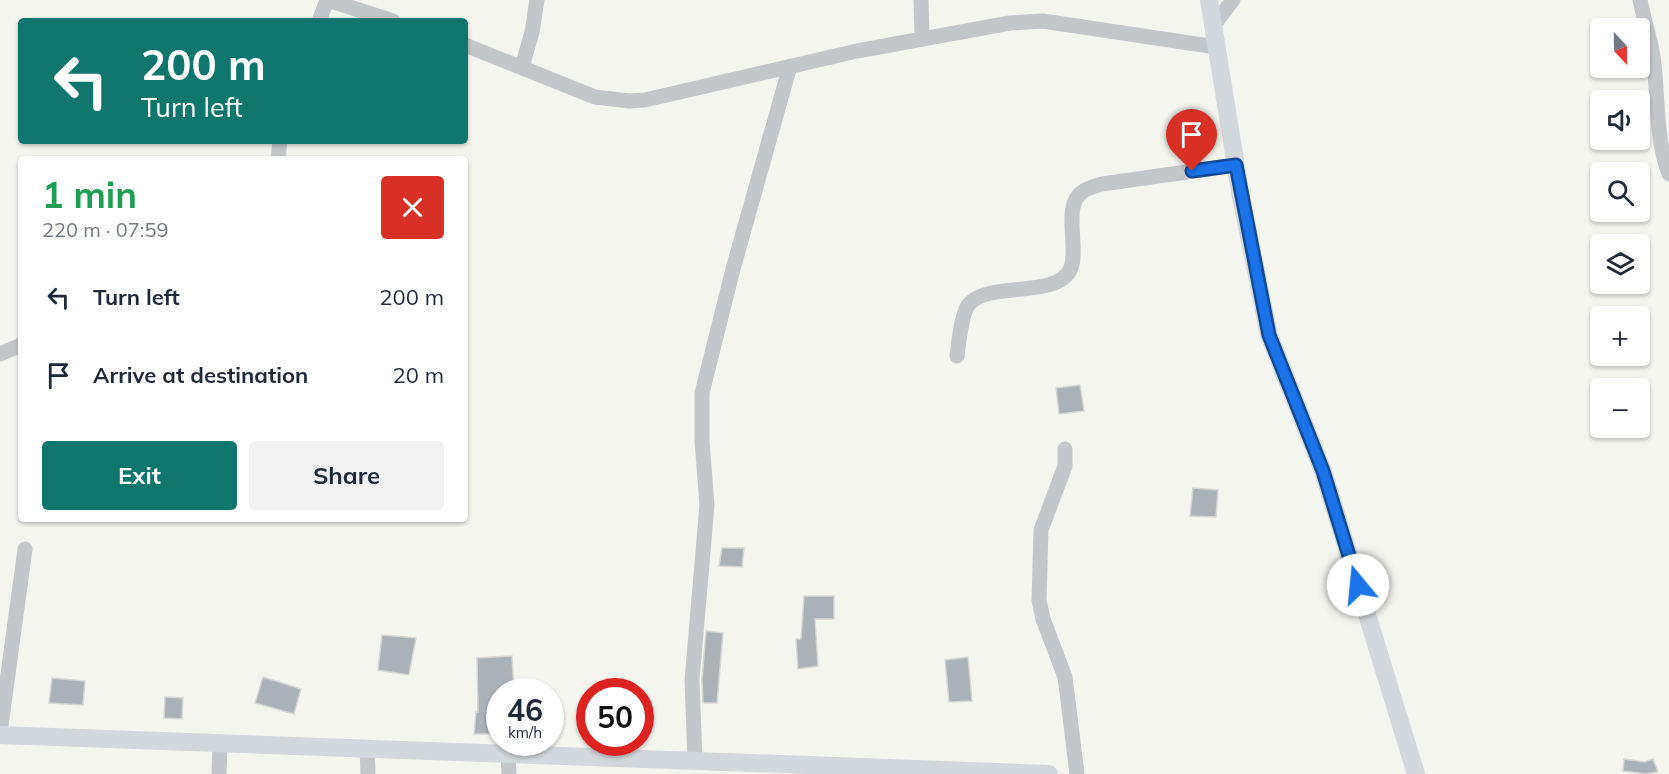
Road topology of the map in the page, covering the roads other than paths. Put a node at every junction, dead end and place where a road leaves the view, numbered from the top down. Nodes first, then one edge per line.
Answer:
1 (328, 0) edge
2 (537, 0) edge
3 (921, 0) edge
4 (1209, 0) edge
5 (1233, 0) edge
6 (1640, 0) edge
7 (320, 18) edge
8 (384, 18) edge
9 (1213, 26) junction
10 (922, 38) junction
11 (468, 46) edge
12 (1216, 46) junction
13 (790, 66) junction
14 (522, 67) junction
15 (1236, 165) junction
16 (1669, 174) edge
17 (18, 346) edge
18 (0, 354) edge
19 (957, 356) dead end
20 (1065, 449) dead end
21 (25, 549) dead end
22 (0, 734) edge
23 (220, 743) junction
24 (366, 748) junction
25 (486, 753) edge
26 (508, 756) edge
27 (561, 756) edge
28 (695, 761) junction
29 (715, 768) edge
30 (219, 774) edge
31 (368, 774) edge
32 (509, 774) edge
33 (1048, 774) edge
34 (1077, 774) edge
35 (1416, 774) edge

1 - 7 street
1 - 8 street
2 - 14 street
3 - 10 street
4 - 9 main road
5 - 9 street
6 - 16 street
9 - 12 main road
10 - 12 street
10 - 13 street
11 - 14 street
12 - 15 main road
13 - 14 street
13 - 28 street
15 - 19 street
15 - 35 main road
17 - 18 street
20 - 34 street
21 - 22 street
22 - 23 main road
23 - 24 main road
23 - 30 street
24 - 25 main road
24 - 31 street
26 - 32 street
27 - 28 main road
28 - 29 main road
29 - 33 main road

